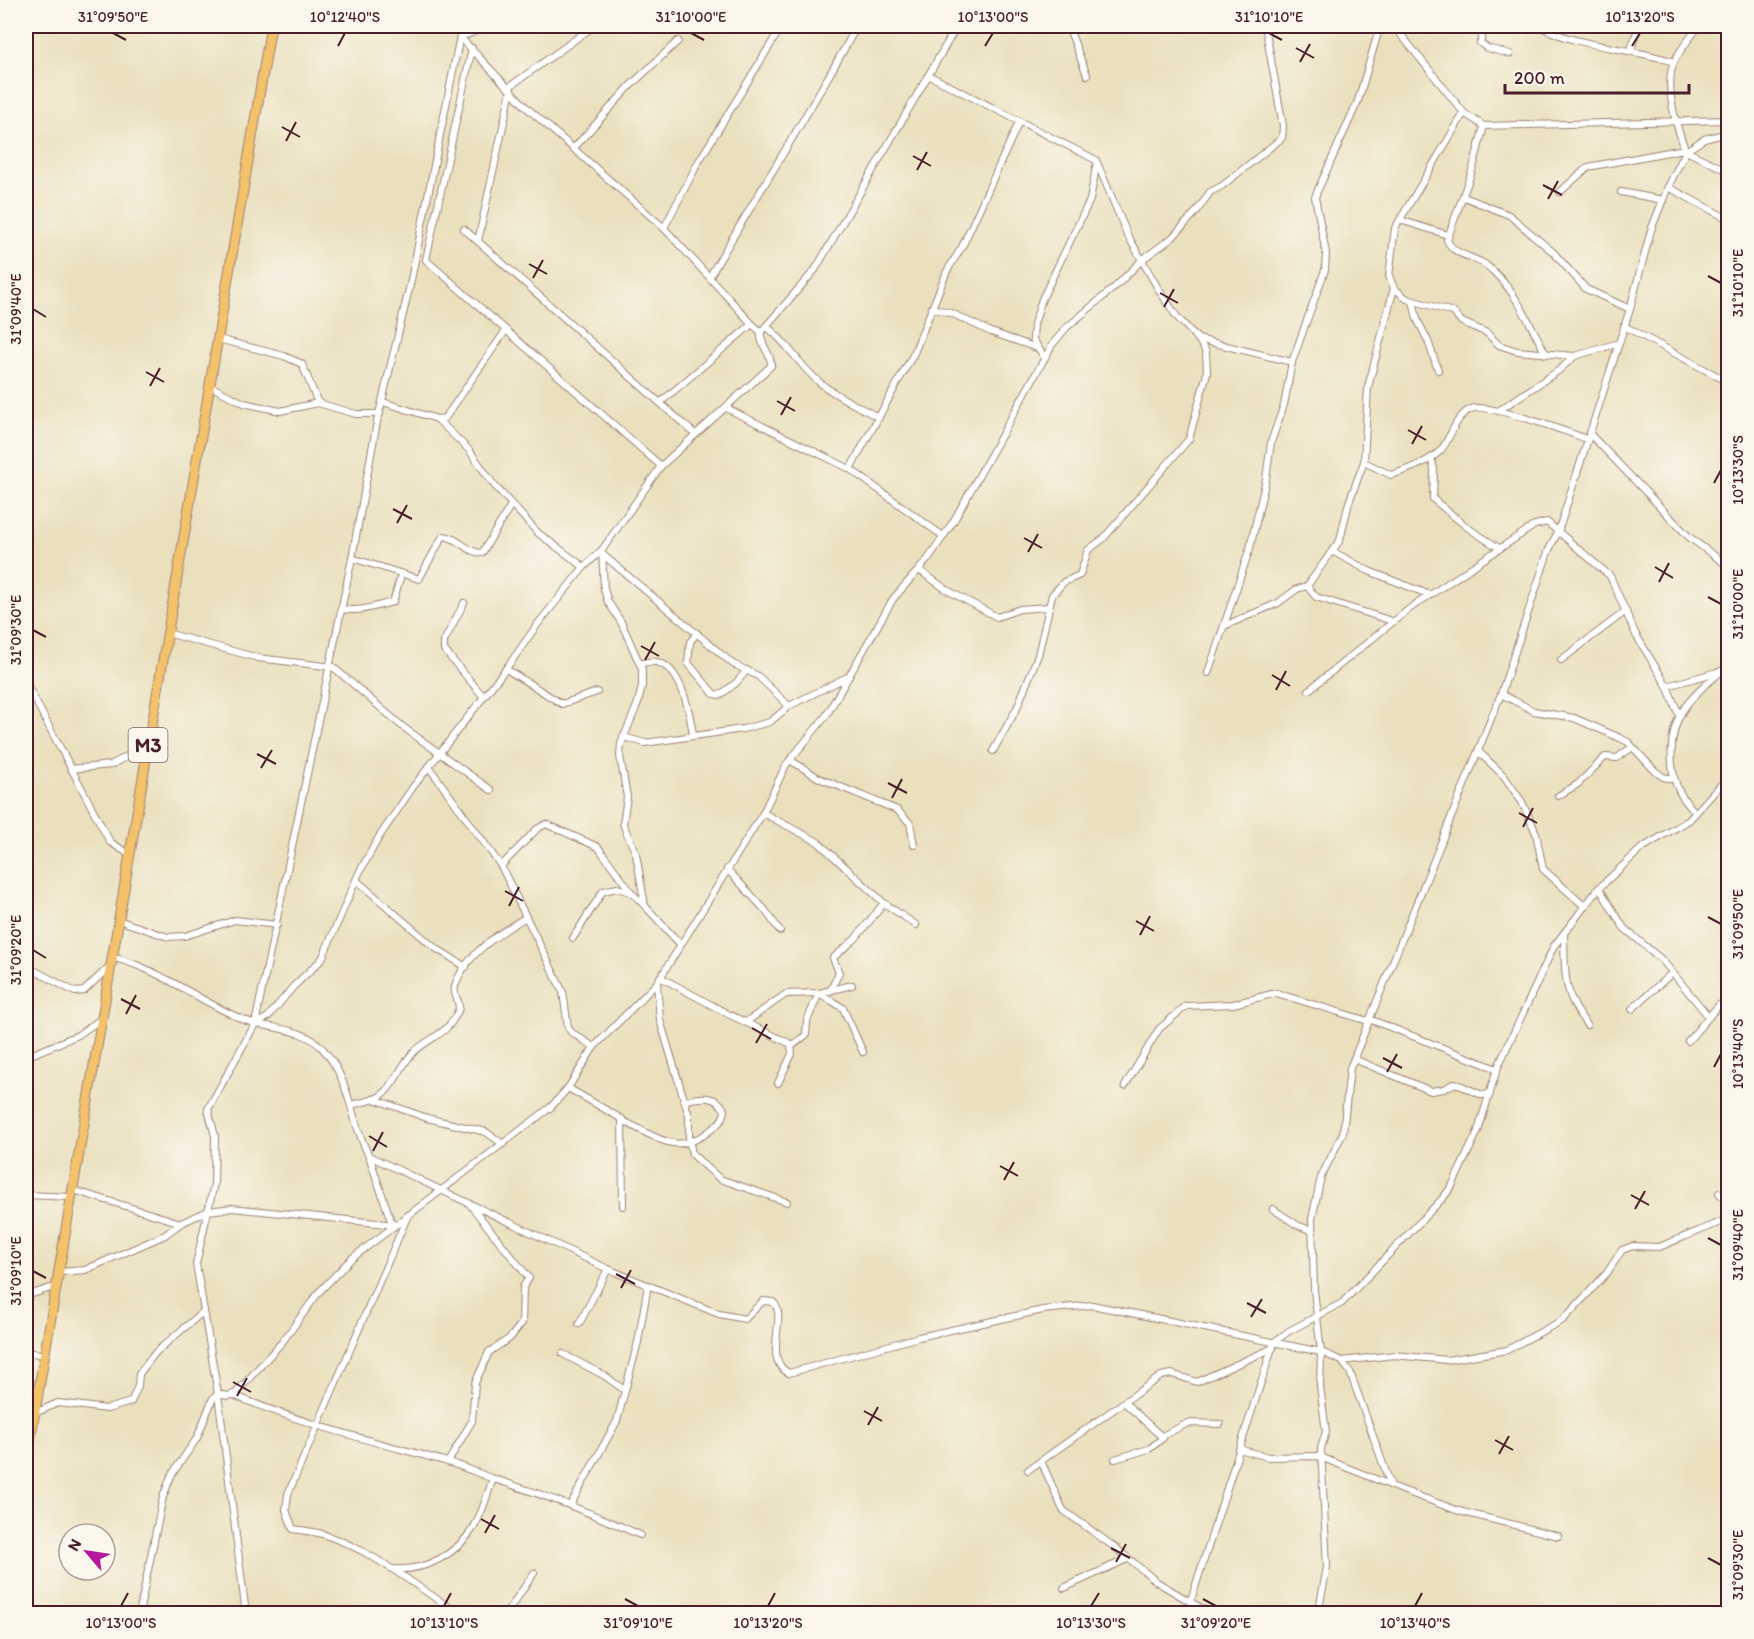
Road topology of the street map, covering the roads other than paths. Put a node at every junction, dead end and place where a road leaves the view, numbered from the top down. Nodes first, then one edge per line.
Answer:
1 (270, 26) edge
2 (462, 26) edge
3 (481, 26) edge
4 (594, 26) edge
5 (782, 26) edge
6 (857, 26) edge
7 (957, 26) edge
8 (1068, 26) edge
9 (1265, 26) edge
10 (1380, 26) edge
11 (1394, 26) edge
12 (1485, 26) edge
13 (1540, 26) edge
14 (1639, 26) edge
15 (1699, 26) edge
16 (460, 37) junction
17 (678, 41) dead end
18 (472, 48) junction
19 (1631, 49) junction
20 (1510, 54) dead end
21 (1674, 62) junction
22 (1087, 75) dead end
23 (930, 76) junction
24 (510, 88) junction
25 (1464, 113) junction
26 (1677, 120) junction
27 (1728, 120) edge
28 (1019, 122) junction
29 (1484, 126) junction
30 (1728, 133) edge
31 (574, 148) junction
32 (1685, 150) junction
33 (1096, 160) junction
34 (1728, 171) edge
35 (1668, 187) junction
36 (1560, 192) dead end
37 (1622, 192) dead end
38 (1464, 197) junction
39 (1663, 200) junction
40 (670, 212) junction
41 (652, 217) junction
42 (1728, 219) edge
43 (1400, 220) junction
44 (664, 228) junction
45 (464, 229) dead end
46 (1448, 235) junction
47 (478, 241) junction
48 (414, 258) junction
49 (1143, 259) junction
50 (426, 260) junction
51 (710, 276) junction
52 (1394, 288) junction
53 (1413, 301) junction
54 (932, 308) junction
55 (1630, 309) junction
56 (752, 324) junction
57 (1624, 326) junction
58 (764, 329) junction
59 (506, 330) junction
60 (218, 339) junction
61 (1198, 339) junction
62 (1618, 343) junction
63 (1037, 348) junction
64 (1546, 354) junction
65 (1575, 356) junction
66 (1044, 357) junction
67 (1292, 362) junction
68 (1438, 370) dead end
69 (1728, 382) edge
70 (210, 386) junction
71 (383, 402) junction
72 (661, 402) junction
73 (318, 403) junction
74 (726, 408) junction
75 (1498, 411) junction
76 (380, 414) junction
77 (879, 418) junction
78 (437, 419) junction
79 (695, 434) junction
80 (1588, 436) junction
81 (1431, 458) junction
82 (1364, 462) junction
83 (661, 466) junction
84 (850, 469) junction
85 (511, 505) junction
86 (1559, 529) junction
87 (943, 536) junction
88 (1499, 548) junction
89 (1332, 551) junction
90 (602, 552) junction
91 (352, 558) junction
92 (1728, 566) edge
93 (584, 567) junction
94 (919, 570) junction
95 (400, 575) junction
96 (1307, 585) junction
97 (1430, 595) junction
98 (464, 603) dead end
99 (1048, 607) junction
100 (341, 609) junction
101 (1626, 611) junction
102 (1392, 621) junction
103 (1224, 626) junction
104 (167, 633) junction
105 (697, 633) junction
106 (1561, 660) dead end
107 (640, 664) junction
108 (329, 668) junction
109 (506, 669) junction
110 (747, 670) junction
111 (1726, 670) edge
112 (1208, 673) dead end
113 (850, 676) junction
114 (26, 683) edge
115 (1667, 686) junction
116 (1309, 690) dead end
117 (597, 692) dead end
118 (1501, 694) junction
119 (483, 696) junction
120 (789, 706) junction
121 (1679, 715) junction
122 (693, 734) junction
123 (623, 737) junction
124 (148, 744) junction
125 (1631, 748) junction
126 (993, 751) dead end
127 (1478, 751) junction
128 (439, 753) junction
129 (790, 760) junction
130 (429, 767) junction
131 (71, 769) junction
132 (1728, 777) edge
133 (1674, 779) junction
134 (491, 790) dead end
135 (1558, 796) dead end
136 (763, 813) junction
137 (1696, 813) junction
138 (914, 845) dead end
139 (129, 854) junction
140 (501, 866) junction
141 (727, 869) junction
142 (356, 880) junction
143 (1599, 888) junction
144 (631, 892) junction
145 (884, 903) junction
146 (1583, 905) junction
147 (645, 906) junction
148 (526, 917) junction
149 (118, 920) junction
150 (277, 925) junction
151 (916, 926) dead end
152 (780, 932) dead end
153 (1564, 932) junction
154 (573, 938) dead end
155 (680, 944) junction
156 (110, 962) junction
157 (26, 966) edge
158 (466, 967) junction
159 (1672, 973) junction
160 (658, 980) junction
161 (852, 985) dead end
162 (830, 991) junction
163 (819, 993) junction
164 (1728, 1004) edge
165 (1632, 1009) dead end
166 (1709, 1017) junction
167 (101, 1019) junction
168 (1369, 1020) junction
169 (746, 1022) junction
170 (255, 1024) junction
171 (1587, 1025) dead end
172 (1688, 1041) dead end
173 (792, 1046) junction
174 (594, 1047) junction
175 (863, 1052) dead end
176 (26, 1058) edge
177 (1354, 1059) junction
178 (1497, 1069) junction
179 (778, 1083) dead end
180 (1125, 1086) dead end
181 (568, 1088) junction
182 (1490, 1095) junction
183 (374, 1099) junction
184 (686, 1100) junction
185 (352, 1105) junction
186 (623, 1121) junction
187 (689, 1143) junction
188 (503, 1144) junction
189 (369, 1156) junction
190 (440, 1191) junction
191 (1719, 1193) dead end
192 (72, 1194) junction
193 (26, 1195) edge
194 (786, 1202) dead end
195 (1728, 1202) edge
196 (470, 1205) junction
197 (623, 1206) dead end
198 (1273, 1209) dead end
199 (208, 1211) junction
200 (408, 1215) junction
201 (1728, 1219) edge
202 (181, 1223) junction
203 (394, 1224) junction
204 (1313, 1231) junction
205 (608, 1269) junction
206 (59, 1272) junction
207 (648, 1285) junction
208 (57, 1286) junction
209 (26, 1296) edge
210 (204, 1311) junction
211 (1317, 1316) junction
212 (579, 1324) dead end
213 (1273, 1345) junction
214 (26, 1352) edge
215 (1321, 1352) junction
216 (563, 1354) dead end
217 (46, 1355) junction
218 (1342, 1361) junction
219 (623, 1389) junction
220 (218, 1394) junction
221 (233, 1395) junction
222 (1124, 1402) junction
223 (35, 1413) junction
224 (1220, 1424) dead end
225 (315, 1426) junction
226 (1162, 1436) junction
227 (1239, 1449) junction
228 (1322, 1458) junction
229 (1115, 1459) dead end
230 (1041, 1461) junction
231 (448, 1462) junction
232 (26, 1464) edge
233 (1028, 1470) dead end
234 (494, 1479) junction
235 (1391, 1486) junction
236 (571, 1504) junction
237 (639, 1535) dead end
238 (1558, 1536) dead end
239 (1128, 1560) junction
240 (392, 1569) junction
241 (534, 1573) dead end
242 (1064, 1588) dead end
243 (1191, 1600) junction
244 (139, 1614) edge
245 (246, 1614) edge
246 (460, 1614) edge
247 (506, 1614) edge
248 (1211, 1614) edge
249 (1318, 1614) edge

1 - 60 main road, M3
2 - 16 street
3 - 16 street
4 - 24 street
5 - 40 street
6 - 51 street
7 - 23 street
8 - 22 street
9 - 49 street
10 - 67 street
11 - 25 street
12 - 20 street
13 - 19 street
14 - 19 street
15 - 21 street
16 - 18 street
16 - 48 street
17 - 31 street
18 - 24 street
18 - 50 street
19 - 21 street
21 - 26 street
23 - 28 street
23 - 58 street
24 - 31 street
24 - 47 street
25 - 29 street
25 - 43 street
26 - 27 street
26 - 29 street
26 - 32 street
28 - 33 street
28 - 54 street
29 - 38 street
30 - 32 street
31 - 41 street
32 - 34 street
32 - 35 street
32 - 36 street
33 - 49 street
33 - 63 street
35 - 39 street
35 - 42 street
37 - 39 street
38 - 46 street
38 - 55 street
39 - 55 street
40 - 41 street
40 - 44 street
41 - 44 street
43 - 46 street
43 - 52 street
44 - 51 street
45 - 47 street
46 - 64 street
47 - 72 street
48 - 50 street
48 - 71 street
49 - 61 street
49 - 66 street
50 - 59 street
51 - 56 street
52 - 53 street
52 - 82 street
53 - 64 street
53 - 68 street
54 - 63 street
54 - 77 street
55 - 57 street
56 - 58 street
56 - 72 street
57 - 62 street
57 - 69 street
58 - 74 street
58 - 77 street
59 - 78 street
59 - 83 street
60 - 70 main road, M3
60 - 73 street
61 - 67 street
61 - 99 street
62 - 65 street
62 - 80 street
63 - 66 street
64 - 65 street
65 - 75 street
66 - 87 street
67 - 103 street
70 - 73 street
70 - 104 main road, M3
71 - 76 street
71 - 78 street
72 - 79 street
73 - 76 street
74 - 79 street
74 - 84 street
75 - 80 street
75 - 81 street
76 - 91 street
77 - 84 street
78 - 85 street
79 - 83 street
80 - 86 street
80 - 92 street
81 - 82 street
81 - 88 street
82 - 89 street
83 - 90 street
84 - 87 street
85 - 93 street
85 - 95 street
86 - 88 street
86 - 101 street
86 - 118 street
87 - 94 street
88 - 97 street
89 - 96 street
89 - 97 street
90 - 93 street
90 - 105 street
90 - 107 street
91 - 95 street
91 - 100 street
93 - 109 street
94 - 99 street
94 - 113 street
95 - 100 street
96 - 102 street
96 - 103 street
97 - 102 street
98 - 119 street
99 - 126 street
100 - 108 street
101 - 106 street
101 - 115 street
102 - 116 street
103 - 112 street
104 - 108 street
104 - 124 main road, M3
105 - 110 street
105 - 110 street
107 - 122 street
107 - 123 street
108 - 128 street
108 - 150 street
109 - 117 street
109 - 119 street
110 - 120 street
111 - 115 street
111 - 121 street
113 - 120 street
113 - 129 street
114 - 131 street
115 - 121 street
118 - 125 street
118 - 127 street
119 - 128 street
120 - 122 street
121 - 133 street
122 - 123 street
123 - 147 street
124 - 131 street
124 - 139 main road, M3
125 - 133 street
125 - 135 street
127 - 146 street
127 - 168 street
128 - 130 street
128 - 134 street
129 - 136 street
129 - 138 street
130 - 140 street
130 - 142 street
131 - 139 street
132 - 137 street
133 - 137 street
136 - 141 street
136 - 145 street
137 - 143 street
139 - 149 main road, M3
140 - 144 street
140 - 148 street
141 - 152 street
141 - 155 street
142 - 158 street
142 - 170 street
143 - 146 street
143 - 159 street
144 - 147 street
144 - 154 street
145 - 151 street
145 - 162 street
146 - 153 street
147 - 155 street
148 - 158 street
148 - 174 street
149 - 150 street
149 - 156 main road, M3
150 - 170 street
153 - 171 street
153 - 178 street
155 - 160 street
156 - 157 street
156 - 167 main road, M3
156 - 170 street
158 - 183 street
159 - 165 street
159 - 166 street
160 - 169 street
160 - 174 street
160 - 184 street
161 - 162 street
162 - 163 street
163 - 169 street
163 - 173 street
163 - 175 street
164 - 166 street
166 - 172 street
167 - 176 street
167 - 192 main road, M3
168 - 177 street
168 - 178 street
168 - 180 street
169 - 173 street
170 - 185 street
170 - 199 street
173 - 179 street
174 - 181 street
177 - 182 street
177 - 204 street
178 - 182 street
181 - 186 street
181 - 188 street
182 - 211 street
183 - 185 street
183 - 188 street
184 - 187 street
184 - 187 street
185 - 189 street
186 - 187 street
186 - 197 street
187 - 194 street
188 - 190 street
189 - 190 street
189 - 203 street
190 - 196 street
190 - 200 street
191 - 195 street
192 - 193 street
192 - 202 street
192 - 206 main road, M3
196 - 205 street
196 - 231 street
198 - 204 street
199 - 202 street
199 - 203 street
199 - 210 street
200 - 203 street
200 - 225 street
201 - 218 street
202 - 206 street
203 - 221 street
204 - 211 street
205 - 207 street
205 - 212 street
206 - 208 main road, M3
207 - 213 street
207 - 219 street
208 - 209 street
208 - 217 main road, M3
210 - 220 street
210 - 223 street
211 - 213 street
211 - 215 street
213 - 215 street
213 - 222 street
213 - 227 street
214 - 217 street
215 - 218 street
215 - 228 street
216 - 219 street
217 - 223 main road, M3
218 - 235 street
219 - 236 street
220 - 221 street
220 - 244 street
220 - 245 street
221 - 225 street
222 - 226 street
222 - 230 street
223 - 232 main road, M3
224 - 226 street
225 - 231 street
225 - 240 street
226 - 229 street
227 - 228 street
227 - 243 street
228 - 235 street
228 - 249 street
230 - 233 street
230 - 239 street
231 - 234 street
234 - 236 street
234 - 240 street
235 - 238 street
236 - 237 street
239 - 242 street
239 - 243 street
240 - 246 street
241 - 247 street
243 - 248 street

